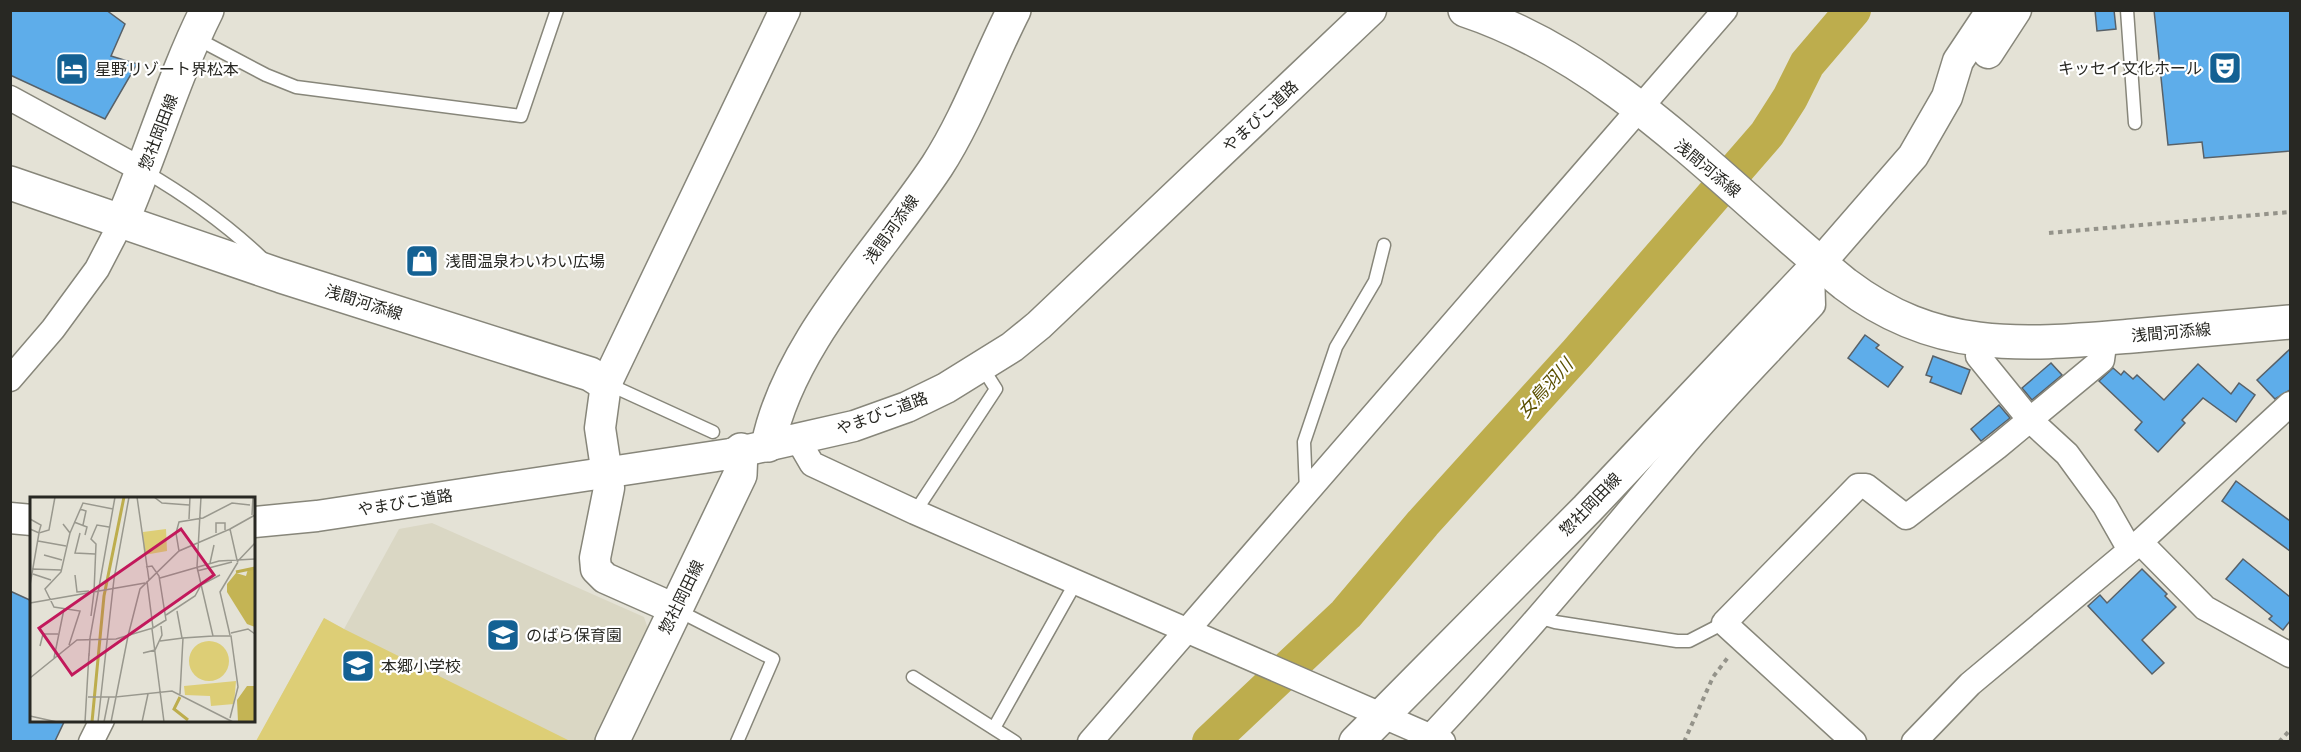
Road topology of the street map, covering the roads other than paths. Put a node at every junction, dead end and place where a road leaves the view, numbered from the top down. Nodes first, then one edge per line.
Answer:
1 (557, 10) edge
2 (785, 10) edge
3 (1014, 10) edge
4 (1371, 10) edge
5 (1465, 10) edge
6 (1725, 10) edge
7 (1992, 10) edge
8 (2016, 10) edge
9 (2127, 10) edge
10 (200, 24) edge
11 (1947, 97) junction
12 (10, 98) edge
13 (1644, 114) junction
14 (2135, 123) dead end
15 (144, 171) junction
16 (10, 183) edge
17 (122, 221) junction
18 (1384, 245) dead end
19 (1811, 260) junction
20 (281, 276) junction
21 (2290, 301) edge
22 (2290, 322) edge
23 (1946, 333) junction
24 (2105, 338) junction
25 (1980, 341) junction
26 (982, 366) junction
27 (10, 379) edge
28 (606, 384) junction
29 (2290, 404) edge
30 (2030, 420) junction
31 (713, 432) dead end
32 (769, 445) junction
33 (606, 472) junction
34 (1306, 495) junction
35 (915, 512) junction
36 (10, 518) edge
37 (30, 520) edge
38 (255, 522) edge
39 (2135, 546) junction
40 (1076, 582) junction
41 (675, 609) junction
42 (1539, 617) junction
43 (1725, 623) junction
44 (1195, 634) junction
45 (2290, 655) edge
46 (913, 677) dead end
47 (1372, 709) junction
48 (101, 722) edge
49 (994, 728) junction
50 (1430, 738) edge
51 (92, 741) edge
52 (612, 741) edge
53 (737, 741) edge
54 (1016, 741) edge
55 (1090, 741) edge
56 (1356, 741) edge
57 (1854, 741) edge
58 (1914, 741) edge

1 - 10 lane
2 - 28 street
3 - 32 main road, 浅間河添線
4 - 26 street, やまびこ道路
5 - 13 main road, 浅間河添線
6 - 13 street
7 - 11 street
8 - 11 street
9 - 14 lane
10 - 15 main road, 惣社岡田線
11 - 19 street
12 - 15 street
13 - 19 main road, 浅間河添線
13 - 34 street
15 - 17 main road, 惣社岡田線
15 - 20 lane
16 - 17 main road, 浅間河添線
17 - 20 main road, 浅間河添線
17 - 27 street
18 - 34 lane
19 - 23 main road, 浅間河添線
19 - 42 street
19 - 47 main road, 惣社岡田線
20 - 28 main road, 浅間河添線
21 - 23 main road, 浅間河添線
22 - 24 main road, 浅間河添線
23 - 25 main road, 浅間河添線
24 - 25 main road, 浅間河添線
24 - 30 street
25 - 30 street
26 - 32 street, やまびこ道路
26 - 35 lane
28 - 31 lane, 浅間河添線
28 - 33 street
29 - 39 street
30 - 39 street
30 - 43 street
32 - 33 street, やまびこ道路
32 - 35 street
32 - 41 main road, 惣社岡田線
33 - 38 street, やまびこ道路
33 - 41 street
34 - 44 street
35 - 40 street
36 - 37 street
39 - 45 street
39 - 58 street
40 - 44 street
40 - 49 lane
41 - 52 main road, 惣社岡田線
41 - 53 lane
42 - 43 lane
42 - 50 street
43 - 57 street
44 - 47 street
44 - 55 street
46 - 49 lane
47 - 50 street
47 - 56 main road, 惣社岡田線
48 - 51 street
49 - 54 lane

